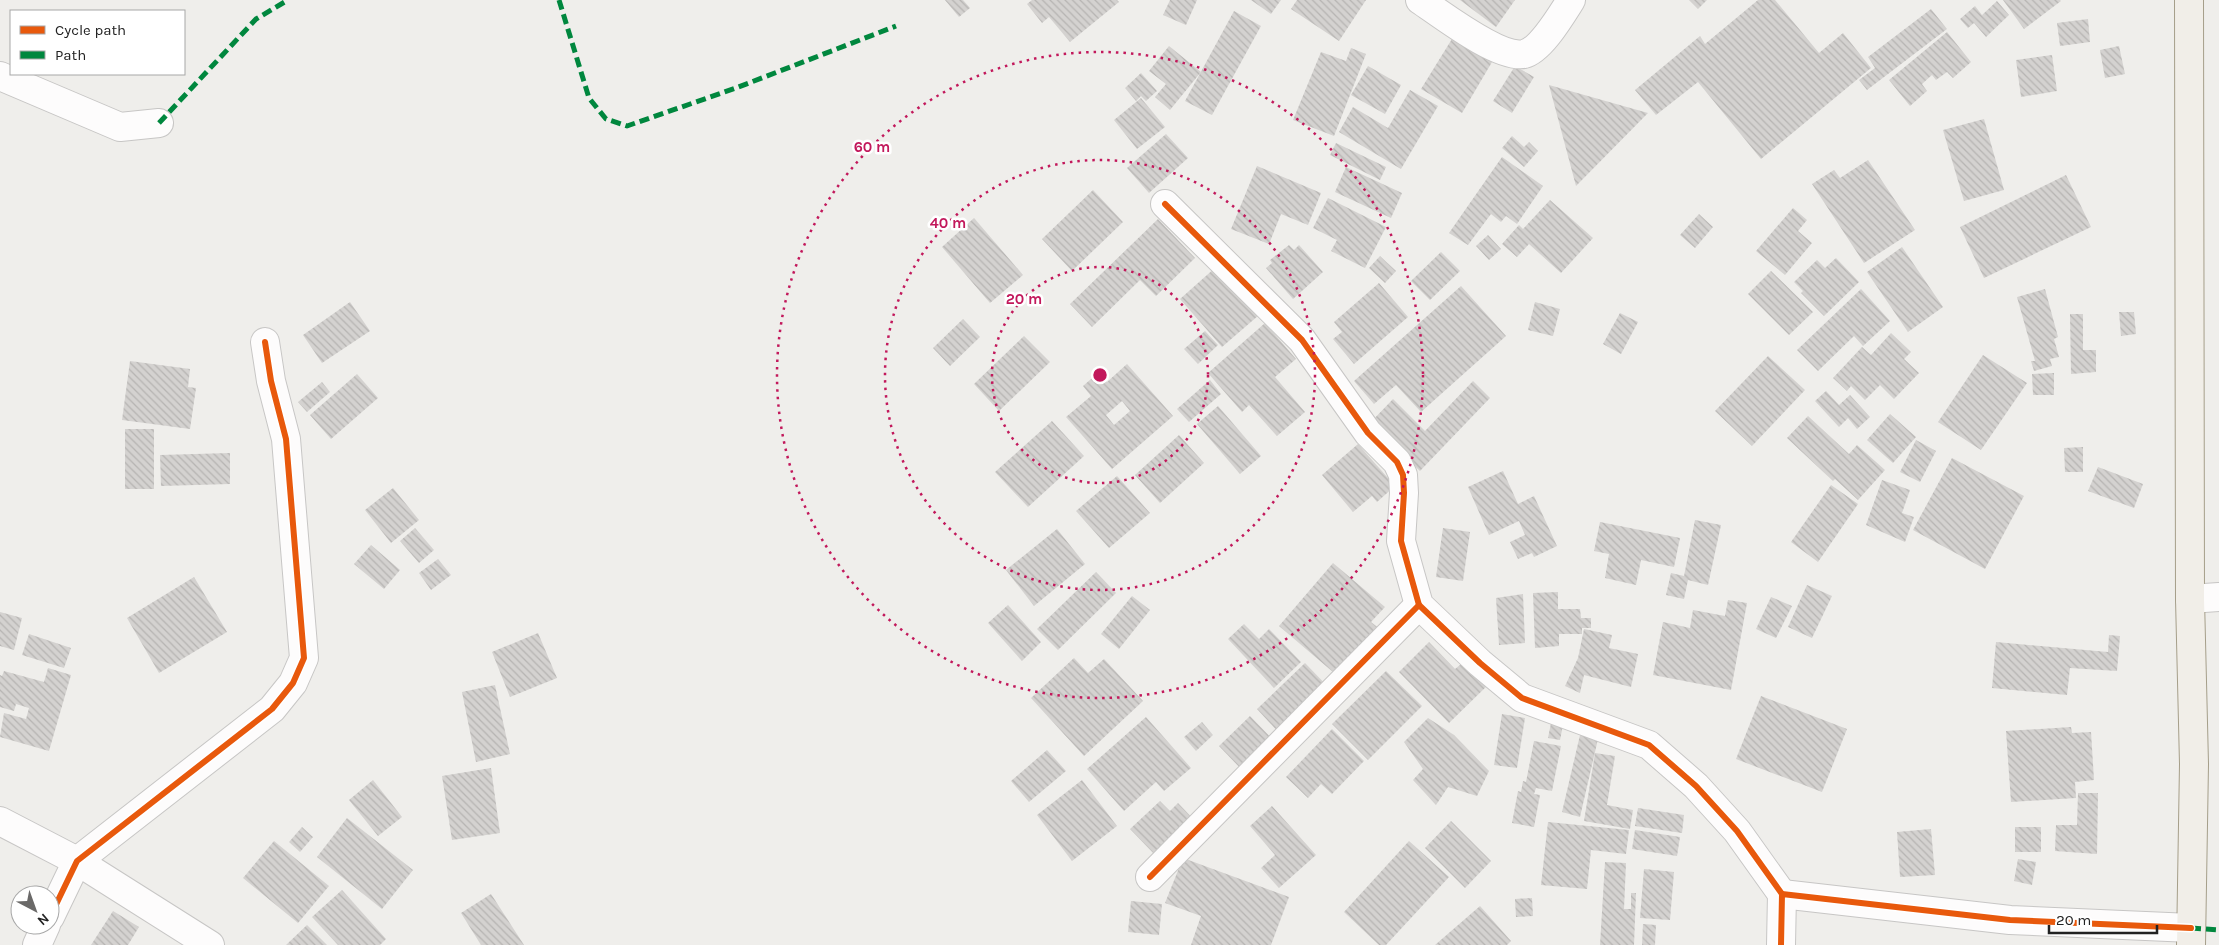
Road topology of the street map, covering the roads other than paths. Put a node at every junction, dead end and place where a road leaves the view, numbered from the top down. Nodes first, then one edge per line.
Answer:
1 (1420, 0) edge
2 (1571, 0) edge
3 (2189, 0) edge
4 (0, 76) edge
5 (159, 123) dead end
6 (1165, 204) dead end
7 (265, 342) dead end
8 (2219, 597) edge
9 (2190, 599) junction
10 (1419, 605) junction
11 (0, 821) edge
12 (77, 860) junction
13 (1150, 877) dead end
14 (1782, 894) junction
15 (60, 896) edge
16 (2191, 936) edge
17 (210, 945) edge
18 (1781, 945) edge

1 - 2 street
3 - 9 main road
4 - 5 street
6 - 10 street
7 - 12 street
8 - 9 street
9 - 16 main road
10 - 13 street
10 - 14 street
11 - 12 street
12 - 15 street
12 - 17 street
14 - 16 street
14 - 18 street

